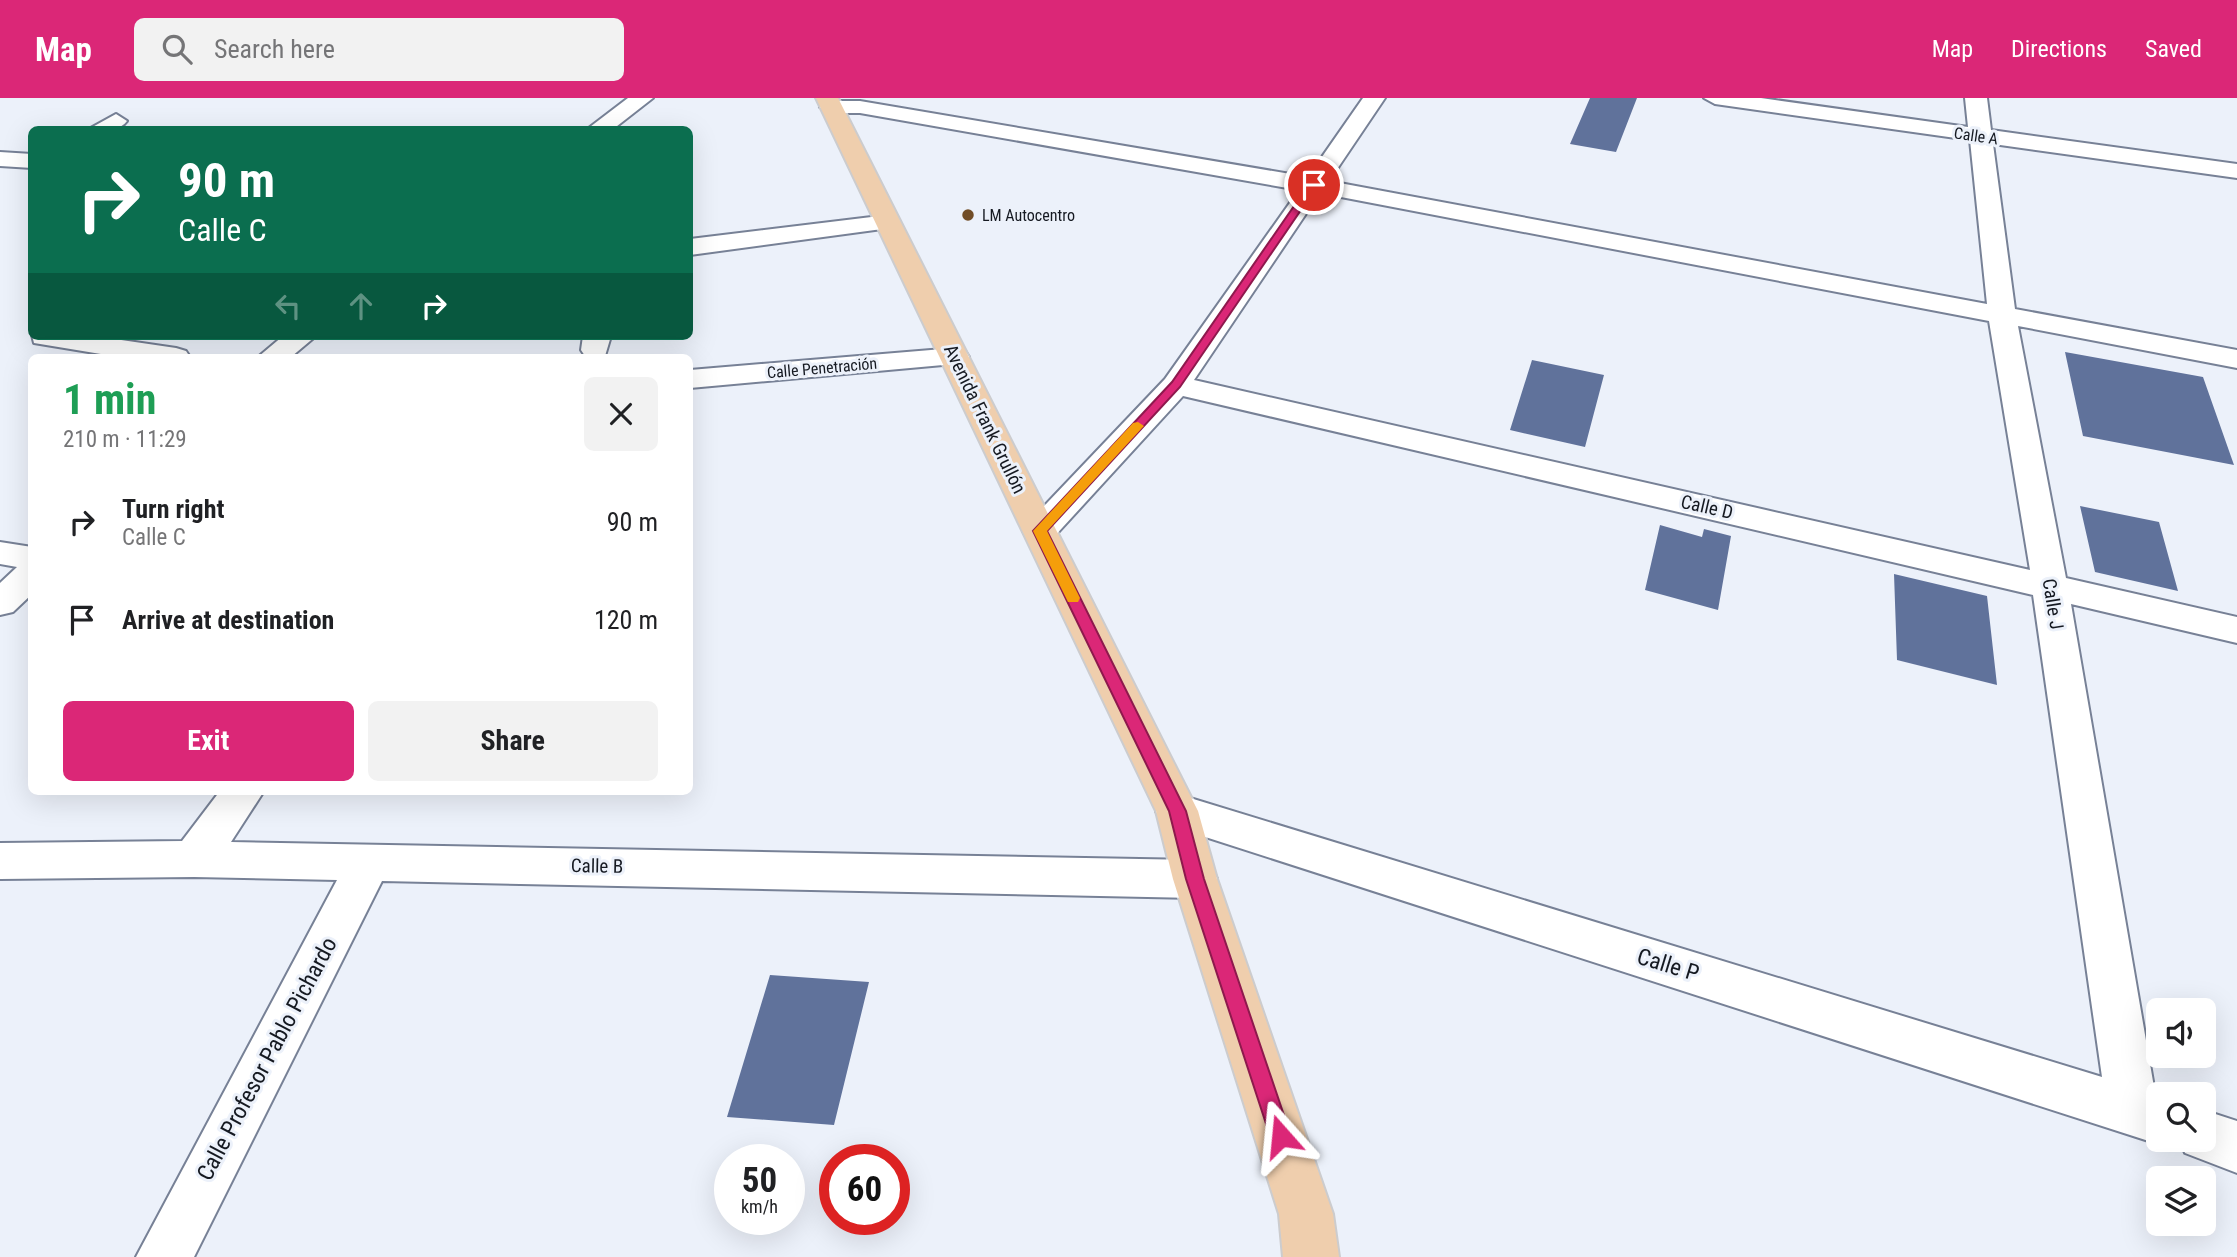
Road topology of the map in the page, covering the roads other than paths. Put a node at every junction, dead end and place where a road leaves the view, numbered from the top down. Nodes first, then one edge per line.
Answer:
1 (642, 98) edge
2 (1374, 98) edge
3 (1716, 98) edge
4 (1976, 98) edge
5 (829, 102) edge
6 (603, 126) edge
7 (1980, 137) junction
8 (0, 159) edge
9 (28, 160) edge
10 (2237, 171) edge
11 (1314, 185) junction
12 (888, 222) junction
13 (693, 247) edge
14 (2002, 315) junction
15 (64, 340) edge
16 (296, 340) edge
17 (156, 354) edge
18 (276, 354) edge
19 (955, 357) junction
20 (2237, 359) edge
21 (693, 379) edge
22 (1176, 385) junction
23 (1040, 531) junction
24 (0, 554) edge
25 (28, 558) edge
26 (28, 577) edge
27 (2050, 586) junction
28 (0, 603) edge
29 (2237, 630) edge
30 (240, 795) edge
31 (1177, 811) junction
32 (194, 859) junction
33 (0, 861) edge
34 (370, 861) junction
35 (1195, 879) junction
36 (2145, 1115) edge
37 (2216, 1140) edge
38 (2237, 1147) edge
39 (164, 1257) edge
40 (1311, 1257) edge

1 - 6 street
2 - 11 street
3 - 7 street, Calle A
4 - 7 street, Calle J
5 - 11 street
5 - 12 main road, Avenida Frank Grullón
7 - 10 street, Calle A
7 - 14 street, Calle J
8 - 9 street
11 - 14 street
11 - 22 street
12 - 13 street
12 - 19 main road, Avenida Frank Grullón
14 - 20 street
14 - 27 street, Calle J
15 - 17 street
16 - 18 street
19 - 21 street, Calle Penetración
19 - 23 main road, Avenida Frank Grullón
22 - 23 street
22 - 27 street, Calle D
23 - 31 main road, Avenida Frank Grullón
24 - 25 street
26 - 28 street
27 - 29 street, Calle D
27 - 36 street, Calle J
30 - 32 street
31 - 35 main road, Avenida Frank Grullón
31 - 36 street, Calle P
32 - 33 street, Calle B
32 - 34 street, Calle B
34 - 35 street, Calle B
34 - 39 street, Calle Profesor Pablo Pichardo
35 - 40 main road, Avenida Frank Grullón
37 - 38 street

